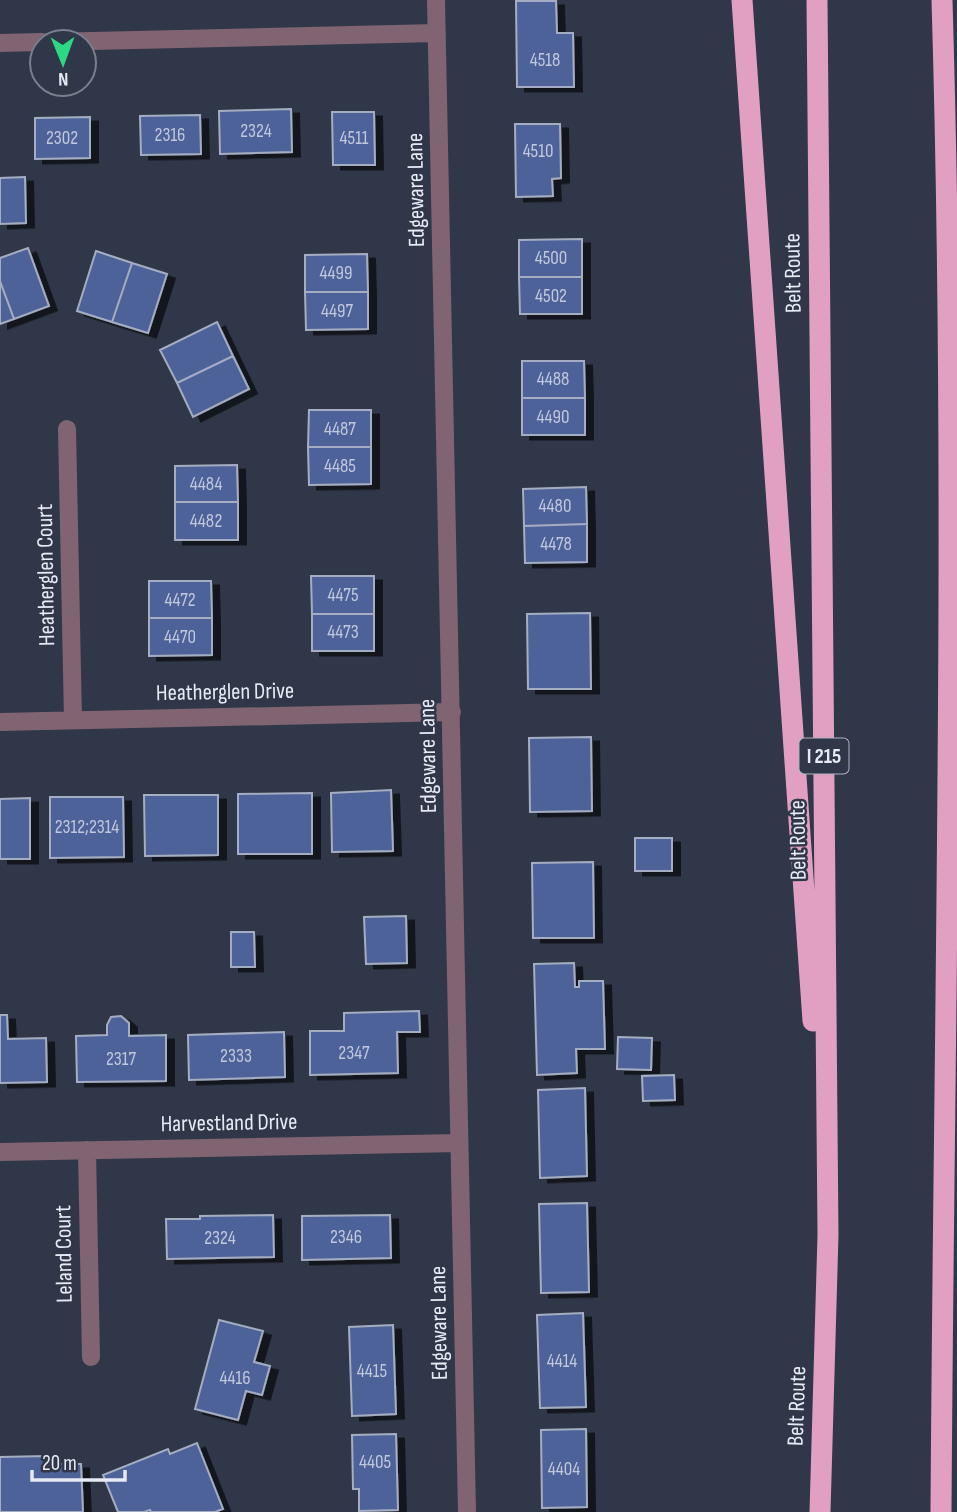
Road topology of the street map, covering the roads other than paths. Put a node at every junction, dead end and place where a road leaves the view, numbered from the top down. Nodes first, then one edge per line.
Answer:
1 (436, 0) edge
2 (742, 0) edge
3 (817, 0) edge
4 (942, 0) edge
5 (437, 33) junction
6 (98, 41) edge
7 (28, 42) edge
8 (0, 43) edge
9 (67, 429) dead end
10 (452, 712) junction
11 (73, 720) junction
12 (0, 722) edge
13 (459, 1143) junction
14 (87, 1150) junction
15 (0, 1152) edge
16 (828, 1235) junction
17 (91, 1357) dead end
18 (467, 1512) edge
19 (820, 1512) edge
20 (941, 1512) edge

1 - 5 street, Edgeware Lane
2 - 16 highway
3 - 16 highway, Belt Route / I 215
4 - 20 highway
5 - 6 street
5 - 10 street, Edgeware Lane
7 - 8 street
9 - 11 street, Heatherglen Court
10 - 11 street, Heatherglen Drive
10 - 13 street, Edgeware Lane
11 - 12 street, Heatherglen Drive
13 - 14 street, Harvestland Drive
13 - 18 street, Edgeware Lane
14 - 15 street, Harvestland Drive
14 - 17 street, Leland Court
16 - 19 highway, Belt Route / I 215

